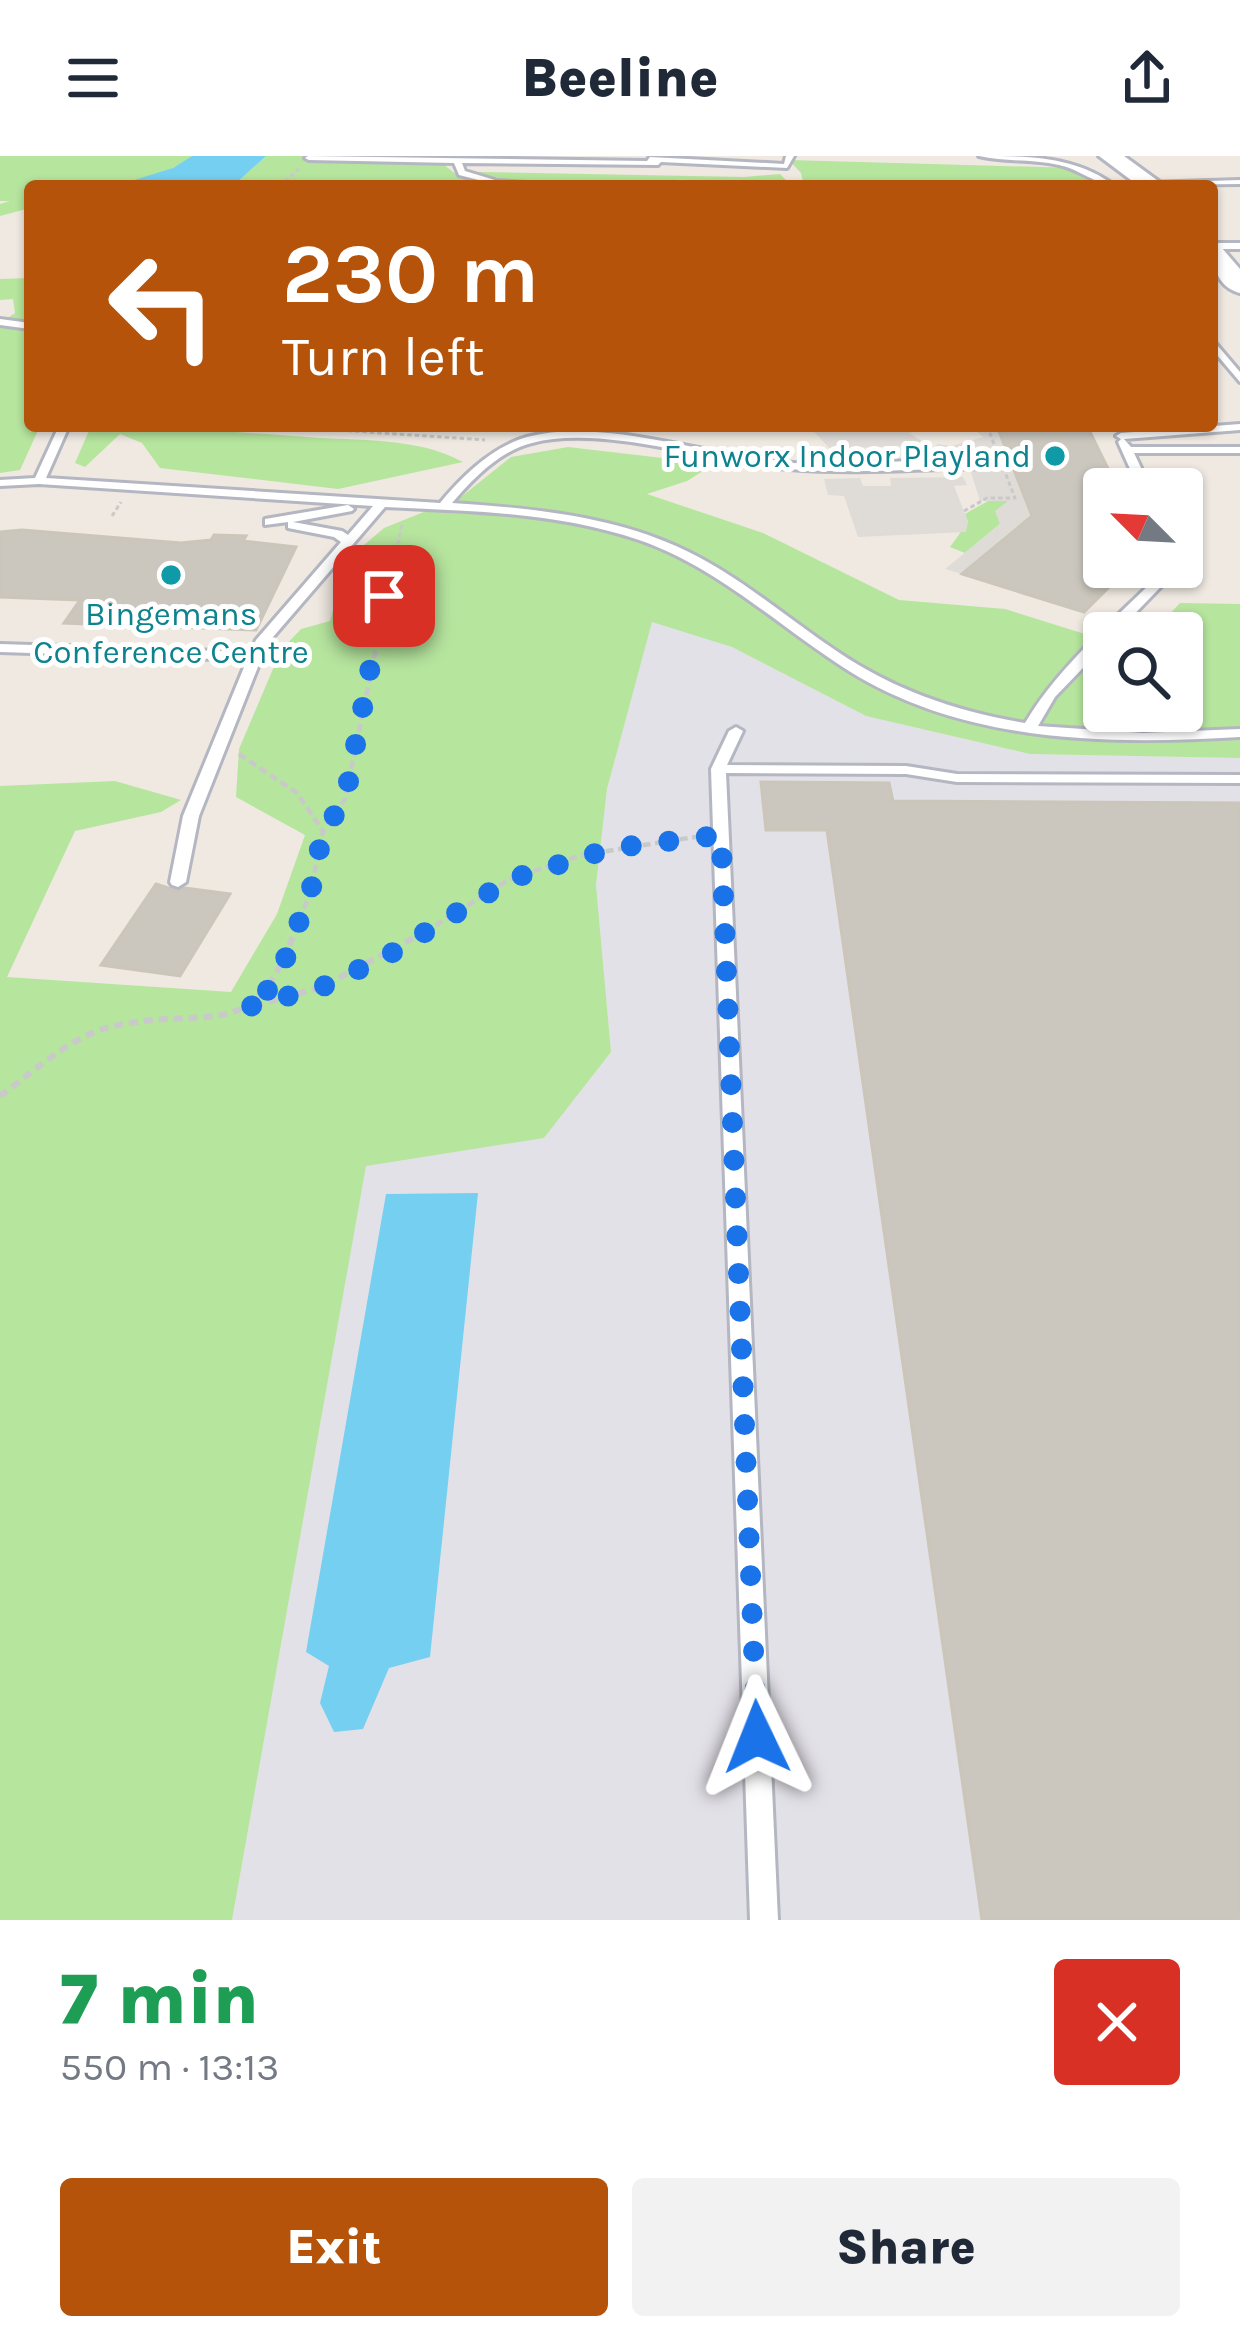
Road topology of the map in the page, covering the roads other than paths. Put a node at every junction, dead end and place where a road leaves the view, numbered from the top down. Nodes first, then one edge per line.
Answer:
1 (640, 156) edge
2 (702, 156) edge
3 (776, 156) edge
4 (983, 156) edge
5 (1160, 156) edge
6 (370, 157) edge
7 (309, 158) edge
8 (499, 158) edge
9 (1112, 158) edge
10 (457, 161) junction
11 (789, 161) edge
12 (658, 163) junction
13 (710, 164) junction
14 (797, 178) dead end
15 (487, 180) edge
16 (1103, 180) edge
17 (1147, 180) edge
18 (1218, 257) edge
19 (1240, 285) edge
20 (1218, 350) edge
21 (1240, 379) edge
22 (61, 432) edge
23 (567, 432) edge
24 (577, 432) edge
25 (1181, 432) edge
26 (1122, 437) edge
27 (1240, 450) edge
28 (983, 465) dead end
29 (1136, 468) edge
30 (39, 481) junction
31 (0, 483) edge
32 (382, 503) junction
33 (445, 504) junction
34 (350, 543) junction
35 (1154, 588) edge
36 (1130, 612) edge
37 (0, 648) edge
38 (256, 656) junction
39 (1083, 660) edge
40 (1029, 729) junction
41 (736, 731) dead end
42 (1240, 734) edge
43 (718, 769) junction
44 (1240, 779) edge
45 (178, 882) dead end
46 (764, 1920) edge

1 - 12 lane
2 - 13 lane
3 - 11 lane
4 - 16 lane
5 - 9 lane
6 - 7 lane
6 - 10 lane
8 - 10 lane
8 - 12 lane
9 - 17 main road
10 - 15 lane
11 - 13 lane
11 - 14 lane
12 - 13 lane
18 - 19 main road
20 - 21 lane
22 - 30 lane
23 - 33 lane
24 - 28 lane
25 - 26 lane
26 - 27 lane
26 - 29 lane
30 - 31 lane
30 - 32 lane
32 - 33 lane
32 - 34 lane
32 - 34 lane
33 - 40 lane
34 - 38 lane
35 - 36 lane
37 - 38 lane
38 - 45 lane
39 - 40 lane
40 - 42 lane
41 - 43 lane
43 - 44 lane
43 - 46 lane

